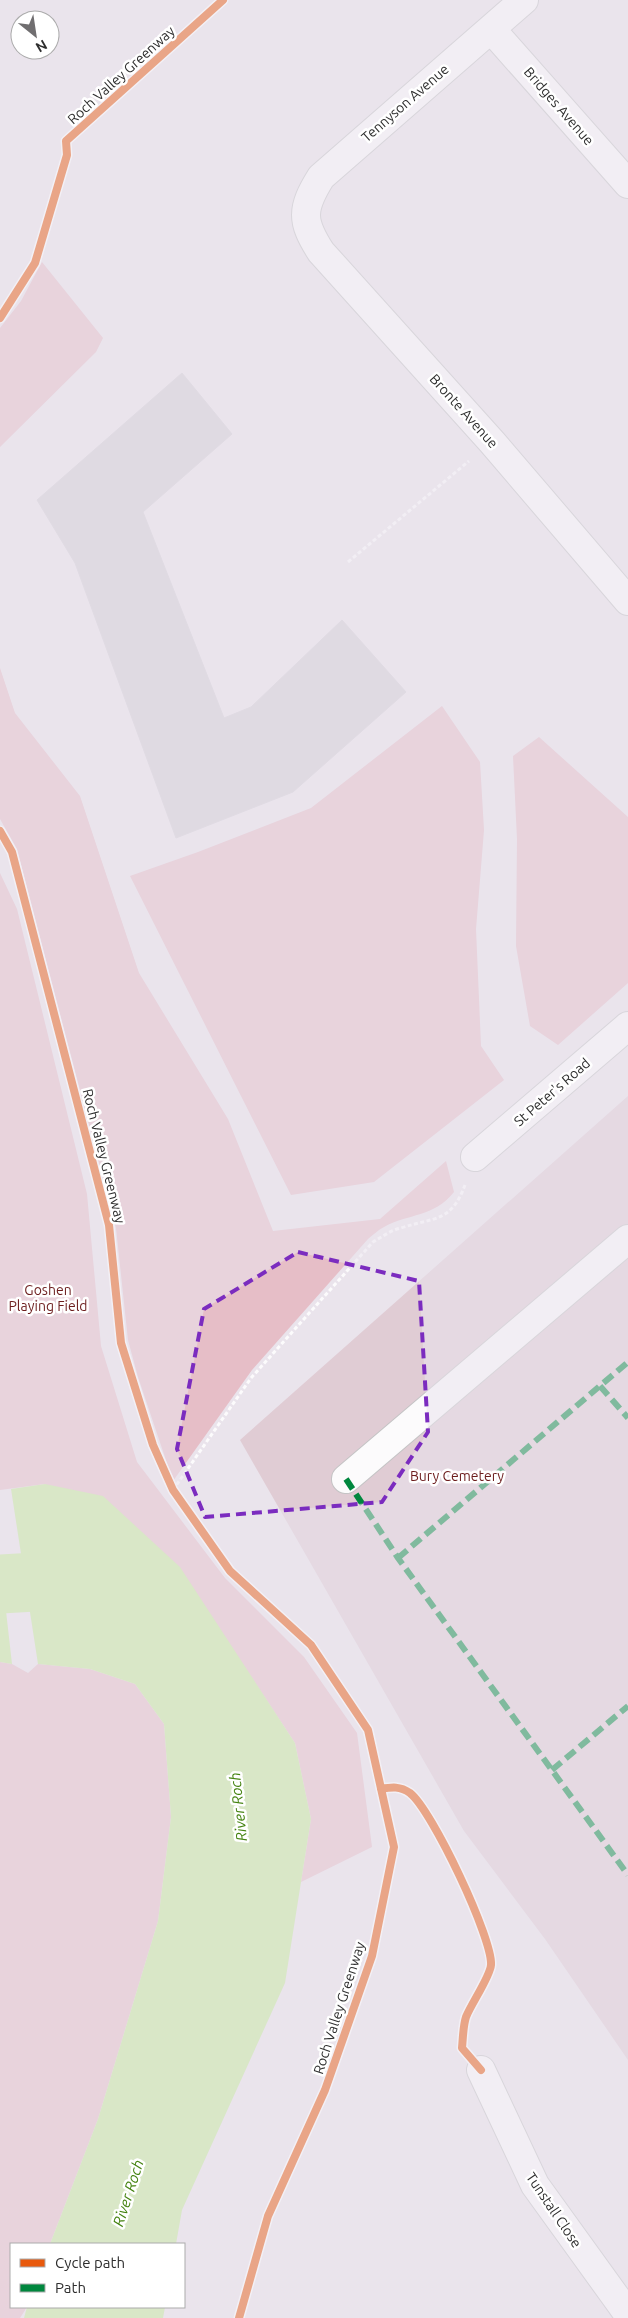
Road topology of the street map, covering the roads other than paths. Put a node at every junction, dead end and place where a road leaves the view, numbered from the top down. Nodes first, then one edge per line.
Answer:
1 (524, 0) edge
2 (491, 29) junction
3 (628, 184) edge
4 (304, 218) joint
5 (628, 601) edge
6 (628, 1026) edge
7 (475, 1157) road end
8 (628, 1239) edge
9 (346, 1479) dead end
10 (481, 2070) dead end
11 (628, 2314) edge

1 - 2 street, Tennyson Avenue
2 - 3 street, Bridges Avenue
2 - 4 street, Tennyson Avenue
4 - 5 street, Bronte Avenue
6 - 7 street, St Peter's Road
8 - 9 street
10 - 11 street, Tunstall Close

